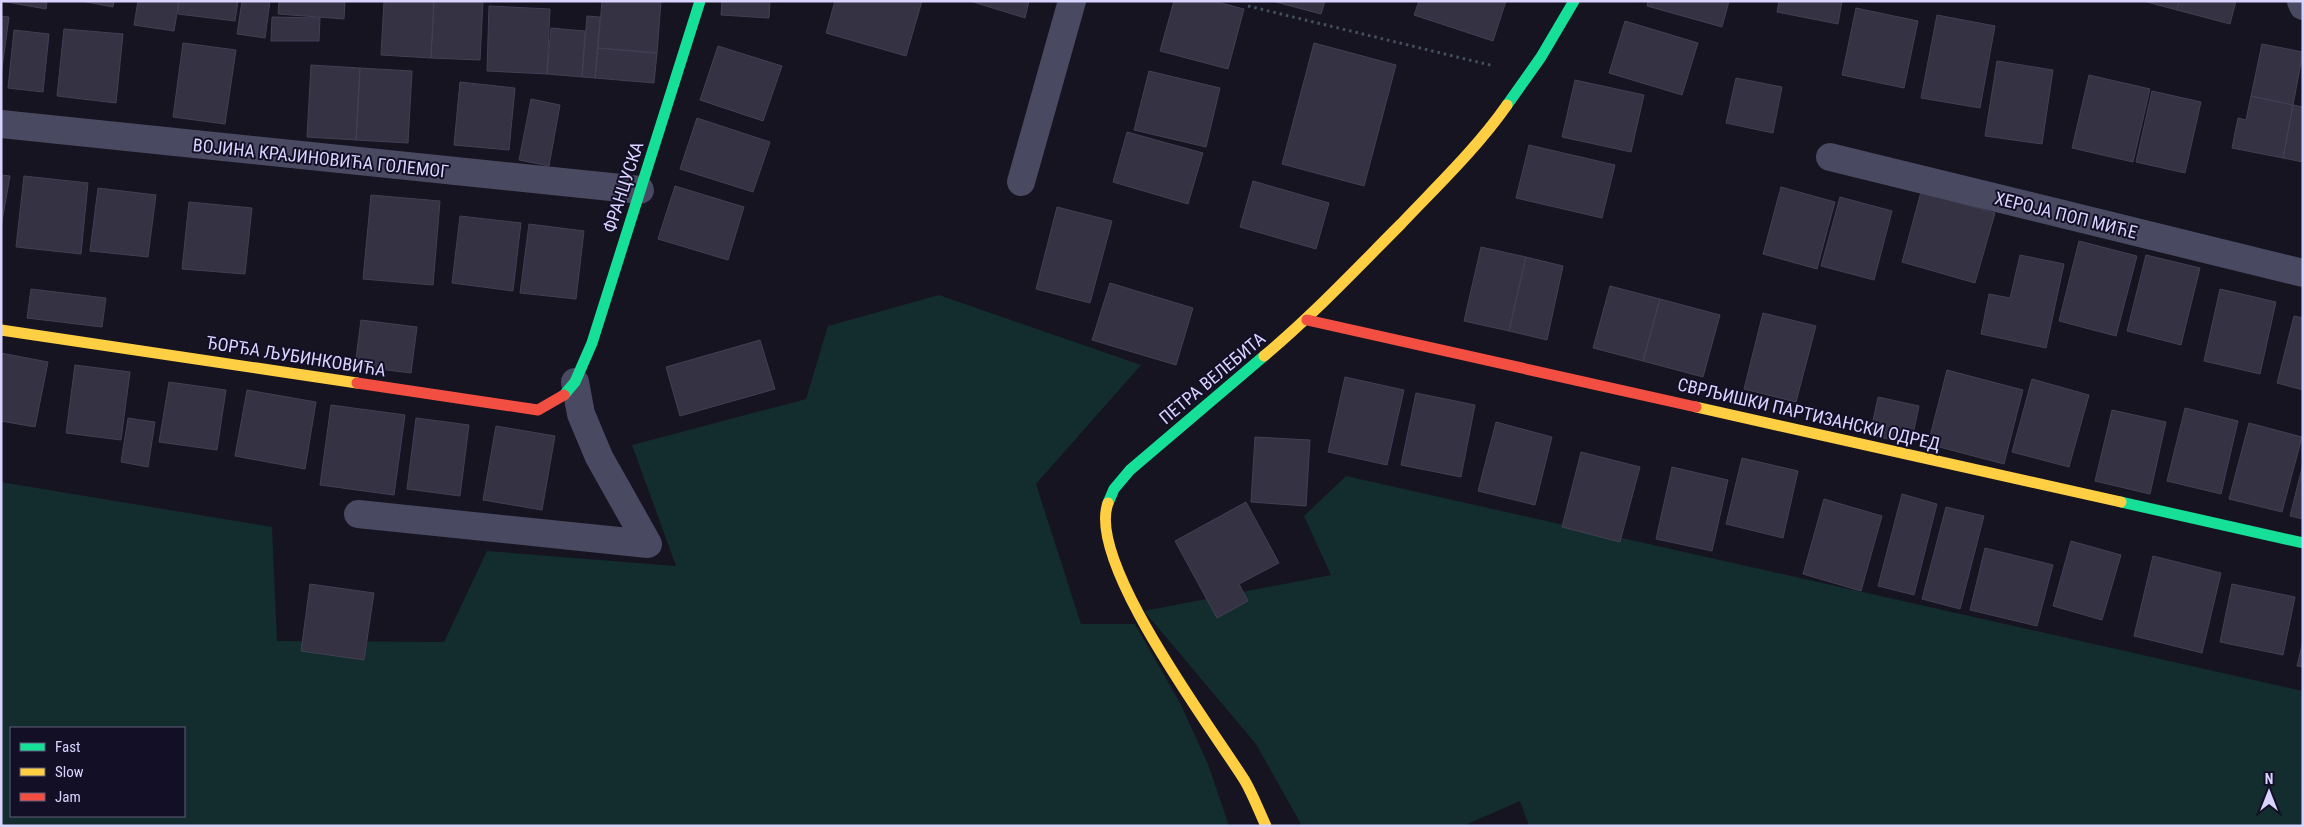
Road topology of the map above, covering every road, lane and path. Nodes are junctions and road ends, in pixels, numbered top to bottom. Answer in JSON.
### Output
{"nodes":[{"id":1,"x":700,"y":1,"type":"edge"},
{"id":2,"x":1072,"y":1,"type":"edge"},
{"id":3,"x":1574,"y":1,"type":"edge"},
{"id":4,"x":2301,"y":1,"type":"edge"},
{"id":5,"x":1248,"y":6,"type":"dead end"},
{"id":6,"x":2303,"y":6,"type":"edge"},
{"id":7,"x":1529,"y":74,"type":"junction"},
{"id":8,"x":1,"y":124,"type":"edge"},
{"id":9,"x":1830,"y":157,"type":"dead end"},
{"id":10,"x":1021,"y":182,"type":"dead end"},
{"id":11,"x":640,"y":190,"type":"junction"},
{"id":12,"x":2303,"y":273,"type":"edge"},
{"id":13,"x":1307,"y":320,"type":"junction"},
{"id":14,"x":1,"y":330,"type":"edge"},
{"id":15,"x":575,"y":382,"type":"junction"},
{"id":16,"x":358,"y":514,"type":"dead end"},
{"id":17,"x":2303,"y":542,"type":"edge"},
{"id":18,"x":1266,"y":826,"type":"edge"}],
"edges":[{"from":1,"to":11,"type":"street","name":"ФРАНЦУСКА"},
{"from":2,"to":10,"type":"street"},
{"from":3,"to":7,"type":"street","name":"ПЕТРА ВЕЛЕБИТА"},
{"from":4,"to":6,"type":"street"},
{"from":5,"to":7,"type":"path"},
{"from":7,"to":13,"type":"street","name":"ПЕТРА ВЕЛЕБИТА"},
{"from":8,"to":11,"type":"street","name":"ВОЈИНА КРАЈИНОВИЋА ГОЛЕМОГ"},
{"from":9,"to":12,"type":"street","name":"ХЕРОЈА ПОП МИЋЕ"},
{"from":11,"to":15,"type":"street","name":"ФРАНЦУСКА"},
{"from":13,"to":17,"type":"street","name":"СВРЉИШКИ ПАРТИЗАНСКИ ОДРЕД"},
{"from":13,"to":18,"type":"street","name":"ПЕТРА ВЕЛЕБИТА"},
{"from":14,"to":15,"type":"street","name":"ЂОРЂА ЉУБИНКОВИЋА"},
{"from":15,"to":16,"type":"street"}]}
